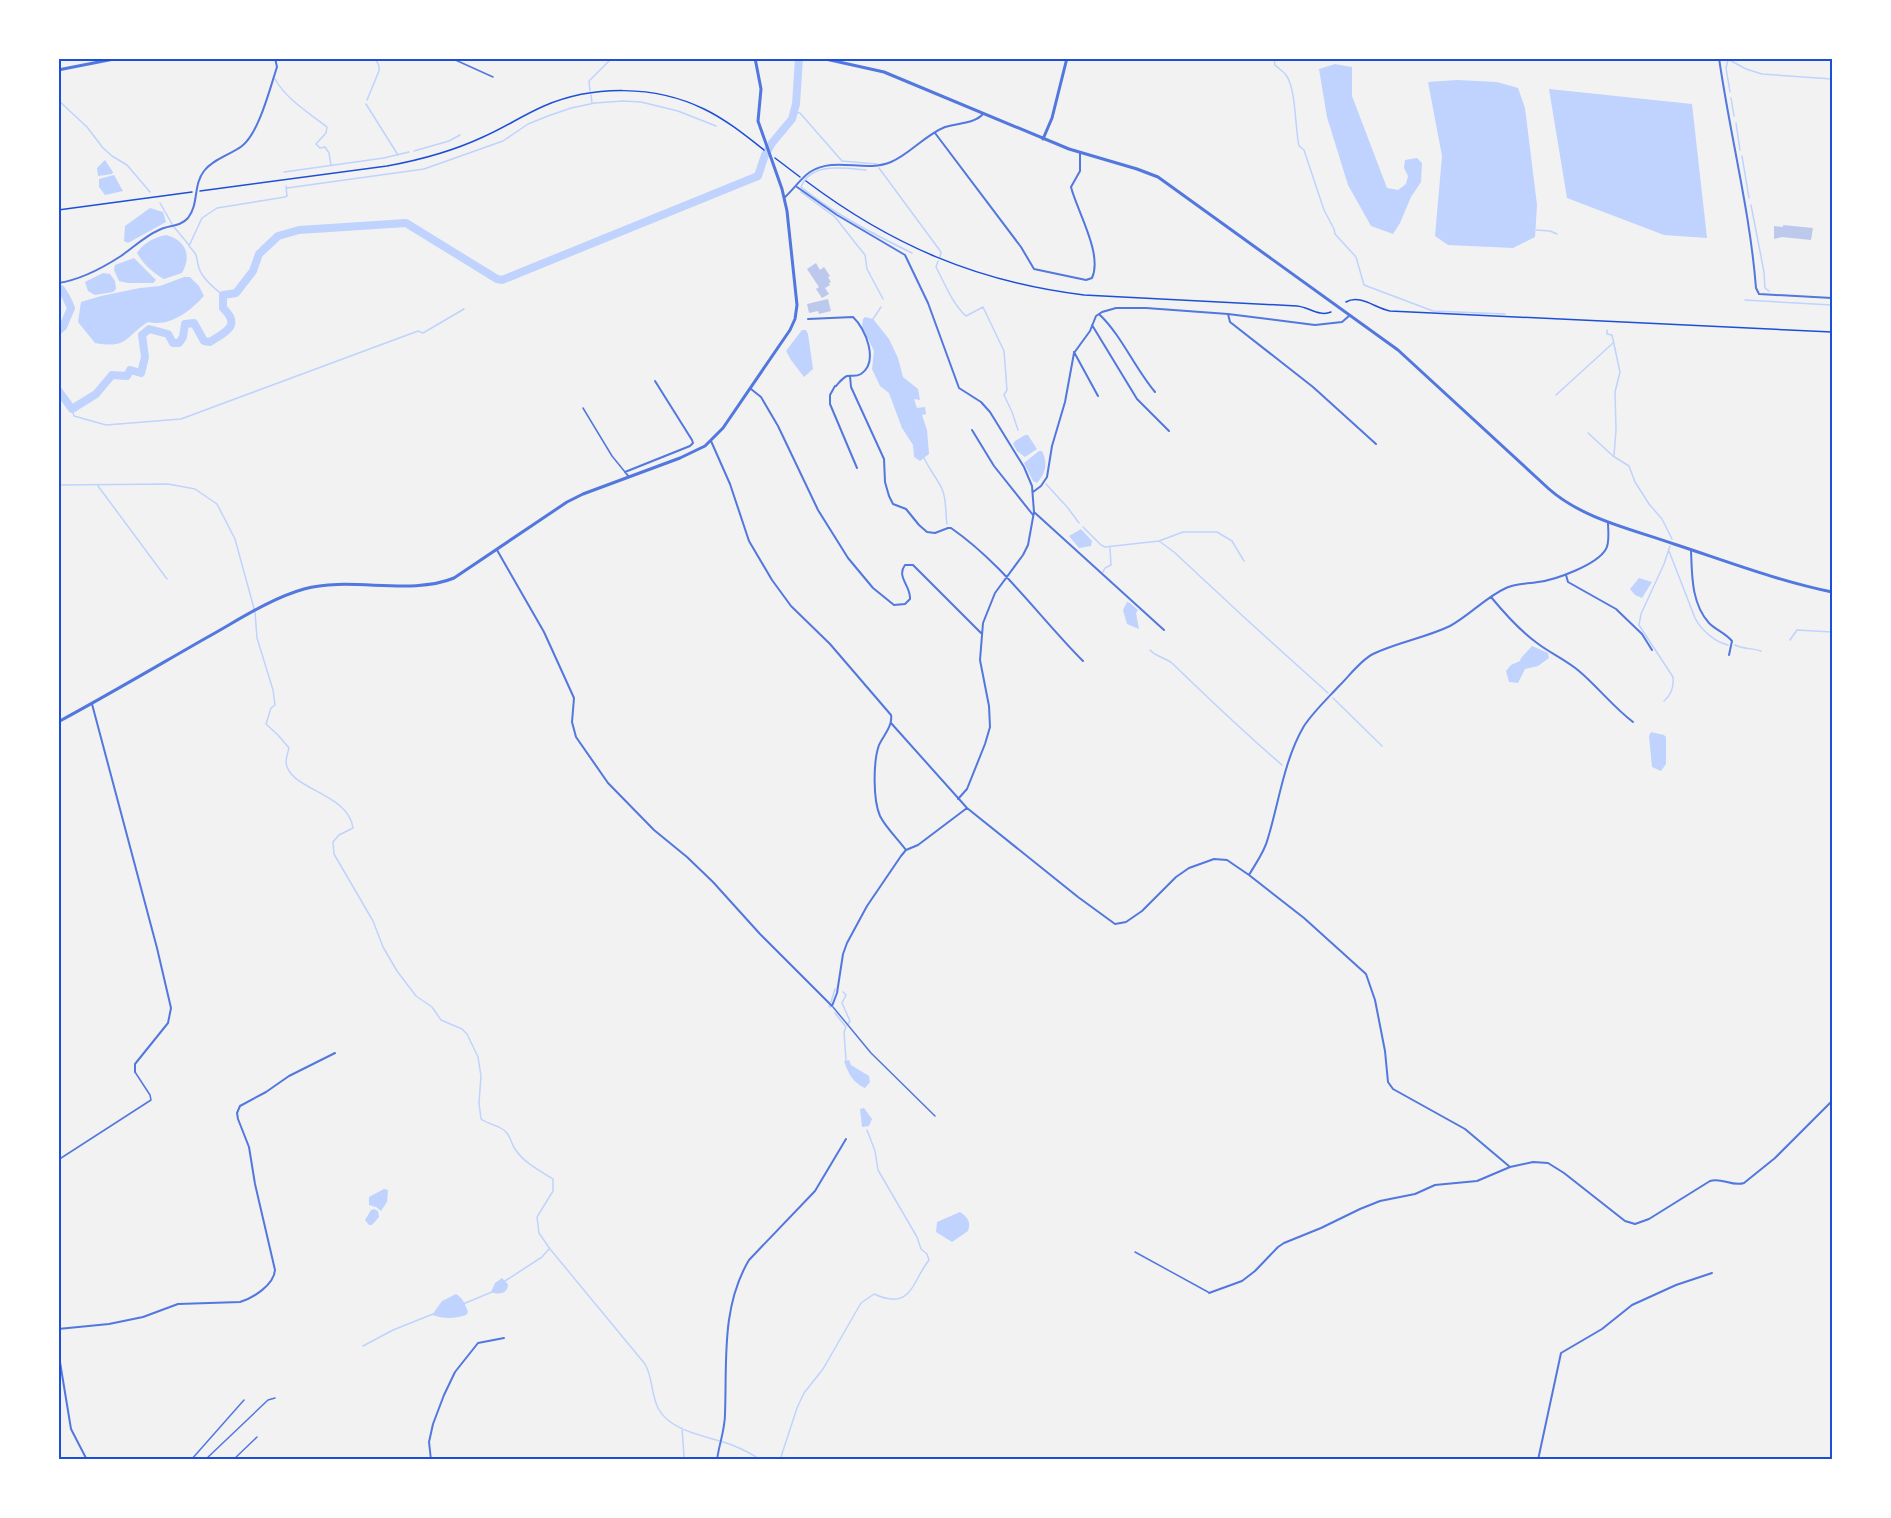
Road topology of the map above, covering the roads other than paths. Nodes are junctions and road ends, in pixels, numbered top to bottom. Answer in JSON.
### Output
{"nodes":[{"id":1,"x":119,"y":58,"type":"edge"},
{"id":2,"x":275,"y":58,"type":"edge"},
{"id":3,"x":451,"y":58,"type":"edge"},
{"id":4,"x":821,"y":58,"type":"edge"},
{"id":5,"x":1067,"y":58,"type":"edge"},
{"id":6,"x":1719,"y":58,"type":"edge"},
{"id":7,"x":756,"y":60,"type":"edge"},
{"id":8,"x":58,"y":70,"type":"edge"},
{"id":9,"x":493,"y":77,"type":"dead end"},
{"id":10,"x":983,"y":114,"type":"junction"},
{"id":11,"x":935,"y":133,"type":"junction"},
{"id":12,"x":1043,"y":139,"type":"junction"},
{"id":13,"x":1080,"y":153,"type":"junction"},
{"id":14,"x":797,"y":187,"type":"junction"},
{"id":15,"x":784,"y":198,"type":"junction"},
{"id":16,"x":58,"y":283,"type":"edge"},
{"id":17,"x":1833,"y":298,"type":"edge"},
{"id":18,"x":1098,"y":314,"type":"junction"},
{"id":19,"x":1228,"y":314,"type":"junction"},
{"id":20,"x":1349,"y":315,"type":"junction"},
{"id":21,"x":808,"y":319,"type":"dead end"},
{"id":22,"x":1092,"y":325,"type":"junction"},
{"id":23,"x":1074,"y":352,"type":"junction"},
{"id":24,"x":850,"y":376,"type":"junction"},
{"id":25,"x":656,"y":381,"type":"dead end"},
{"id":26,"x":750,"y":389,"type":"junction"},
{"id":27,"x":1155,"y":392,"type":"dead end"},
{"id":28,"x":1098,"y":396,"type":"dead end"},
{"id":29,"x":583,"y":408,"type":"dead end"},
{"id":30,"x":972,"y":430,"type":"dead end"},
{"id":31,"x":1169,"y":431,"type":"dead end"},
{"id":32,"x":711,"y":441,"type":"junction"},
{"id":33,"x":1376,"y":444,"type":"dead end"},
{"id":34,"x":857,"y":468,"type":"dead end"},
{"id":35,"x":625,"y":472,"type":"junction"},
{"id":36,"x":629,"y":477,"type":"junction"},
{"id":37,"x":1033,"y":492,"type":"junction"},
{"id":38,"x":1033,"y":514,"type":"junction"},
{"id":39,"x":1607,"y":521,"type":"junction"},
{"id":40,"x":497,"y":550,"type":"junction"},
{"id":41,"x":1691,"y":550,"type":"junction"},
{"id":42,"x":1566,"y":575,"type":"junction"},
{"id":43,"x":1007,"y":576,"type":"junction"},
{"id":44,"x":1833,"y":592,"type":"edge"},
{"id":45,"x":1491,"y":597,"type":"junction"},
{"id":46,"x":1164,"y":630,"type":"dead end"},
{"id":47,"x":981,"y":633,"type":"junction"},
{"id":48,"x":1652,"y":650,"type":"dead end"},
{"id":49,"x":1729,"y":655,"type":"dead end"},
{"id":50,"x":1083,"y":661,"type":"dead end"},
{"id":51,"x":92,"y":704,"type":"junction"},
{"id":52,"x":58,"y":722,"type":"edge"},
{"id":53,"x":1633,"y":722,"type":"dead end"},
{"id":54,"x":891,"y":723,"type":"junction"},
{"id":55,"x":958,"y":800,"type":"junction"},
{"id":56,"x":967,"y":808,"type":"junction"},
{"id":57,"x":906,"y":850,"type":"junction"},
{"id":58,"x":1249,"y":875,"type":"junction"},
{"id":59,"x":832,"y":1006,"type":"junction"},
{"id":60,"x":335,"y":1053,"type":"dead end"},
{"id":61,"x":135,"y":1072,"type":"joint"},
{"id":62,"x":1833,"y":1101,"type":"edge"},
{"id":63,"x":934,"y":1116,"type":"dead end"},
{"id":64,"x":846,"y":1139,"type":"dead end"},
{"id":65,"x":58,"y":1160,"type":"edge"},
{"id":66,"x":1510,"y":1167,"type":"junction"},
{"id":67,"x":1135,"y":1252,"type":"dead end"},
{"id":68,"x":1712,"y":1273,"type":"dead end"},
{"id":69,"x":1209,"y":1293,"type":"joint"},
{"id":70,"x":58,"y":1329,"type":"edge"},
{"id":71,"x":504,"y":1338,"type":"dead end"},
{"id":72,"x":58,"y":1350,"type":"edge"},
{"id":73,"x":275,"y":1398,"type":"dead end"},
{"id":74,"x":244,"y":1400,"type":"dead end"},
{"id":75,"x":257,"y":1437,"type":"dead end"},
{"id":76,"x":87,"y":1460,"type":"edge"},
{"id":77,"x":190,"y":1460,"type":"edge"},
{"id":78,"x":205,"y":1460,"type":"edge"},
{"id":79,"x":234,"y":1460,"type":"edge"},
{"id":80,"x":431,"y":1460,"type":"edge"},
{"id":81,"x":717,"y":1460,"type":"edge"},
{"id":82,"x":1538,"y":1460,"type":"edge"}],
"edges":[{"from":1,"to":8,"type":"street"},
{"from":2,"to":16,"type":"street"},
{"from":3,"to":9,"type":"lane"},
{"from":4,"to":10,"type":"street"},
{"from":5,"to":12,"type":"street"},
{"from":6,"to":17,"type":"street"},
{"from":7,"to":15,"type":"street"},
{"from":10,"to":11,"type":"street"},
{"from":10,"to":12,"type":"street"},
{"from":11,"to":13,"type":"street"},
{"from":11,"to":14,"type":"street"},
{"from":12,"to":13,"type":"street"},
{"from":13,"to":20,"type":"street"},
{"from":14,"to":15,"type":"street"},
{"from":14,"to":37,"type":"street"},
{"from":15,"to":26,"type":"street"},
{"from":18,"to":19,"type":"street"},
{"from":18,"to":22,"type":"street"},
{"from":18,"to":27,"type":"street"},
{"from":19,"to":20,"type":"street"},
{"from":19,"to":33,"type":"street"},
{"from":20,"to":39,"type":"street"},
{"from":21,"to":24,"type":"street"},
{"from":22,"to":23,"type":"street"},
{"from":22,"to":31,"type":"street"},
{"from":23,"to":28,"type":"street"},
{"from":23,"to":37,"type":"street"},
{"from":24,"to":34,"type":"street"},
{"from":24,"to":43,"type":"street"},
{"from":25,"to":35,"type":"street"},
{"from":26,"to":32,"type":"street"},
{"from":26,"to":47,"type":"street"},
{"from":29,"to":35,"type":"lane"},
{"from":30,"to":38,"type":"street"},
{"from":32,"to":36,"type":"street"},
{"from":32,"to":54,"type":"street"},
{"from":35,"to":36,"type":"street"},
{"from":36,"to":40,"type":"street"},
{"from":37,"to":38,"type":"street"},
{"from":38,"to":43,"type":"street"},
{"from":38,"to":46,"type":"street"},
{"from":39,"to":41,"type":"street"},
{"from":39,"to":42,"type":"street"},
{"from":40,"to":51,"type":"street"},
{"from":40,"to":59,"type":"street"},
{"from":41,"to":44,"type":"street"},
{"from":41,"to":49,"type":"street"},
{"from":42,"to":45,"type":"street"},
{"from":42,"to":48,"type":"street"},
{"from":43,"to":47,"type":"street"},
{"from":43,"to":50,"type":"street"},
{"from":45,"to":53,"type":"street"},
{"from":45,"to":58,"type":"street"},
{"from":47,"to":55,"type":"street"},
{"from":51,"to":52,"type":"street"},
{"from":51,"to":61,"type":"street"},
{"from":54,"to":55,"type":"street"},
{"from":54,"to":57,"type":"street"},
{"from":55,"to":56,"type":"street"},
{"from":56,"to":57,"type":"street"},
{"from":56,"to":58,"type":"street"},
{"from":57,"to":59,"type":"street"},
{"from":58,"to":66,"type":"street"},
{"from":59,"to":63,"type":"lane"},
{"from":60,"to":70,"type":"street"},
{"from":61,"to":65,"type":"lane"},
{"from":62,"to":66,"type":"street"},
{"from":64,"to":81,"type":"street"},
{"from":66,"to":69,"type":"street"},
{"from":67,"to":69,"type":"lane"},
{"from":68,"to":82,"type":"street"},
{"from":71,"to":80,"type":"street"},
{"from":72,"to":76,"type":"street"},
{"from":73,"to":78,"type":"lane"},
{"from":74,"to":77,"type":"lane"},
{"from":75,"to":79,"type":"lane"}]}
